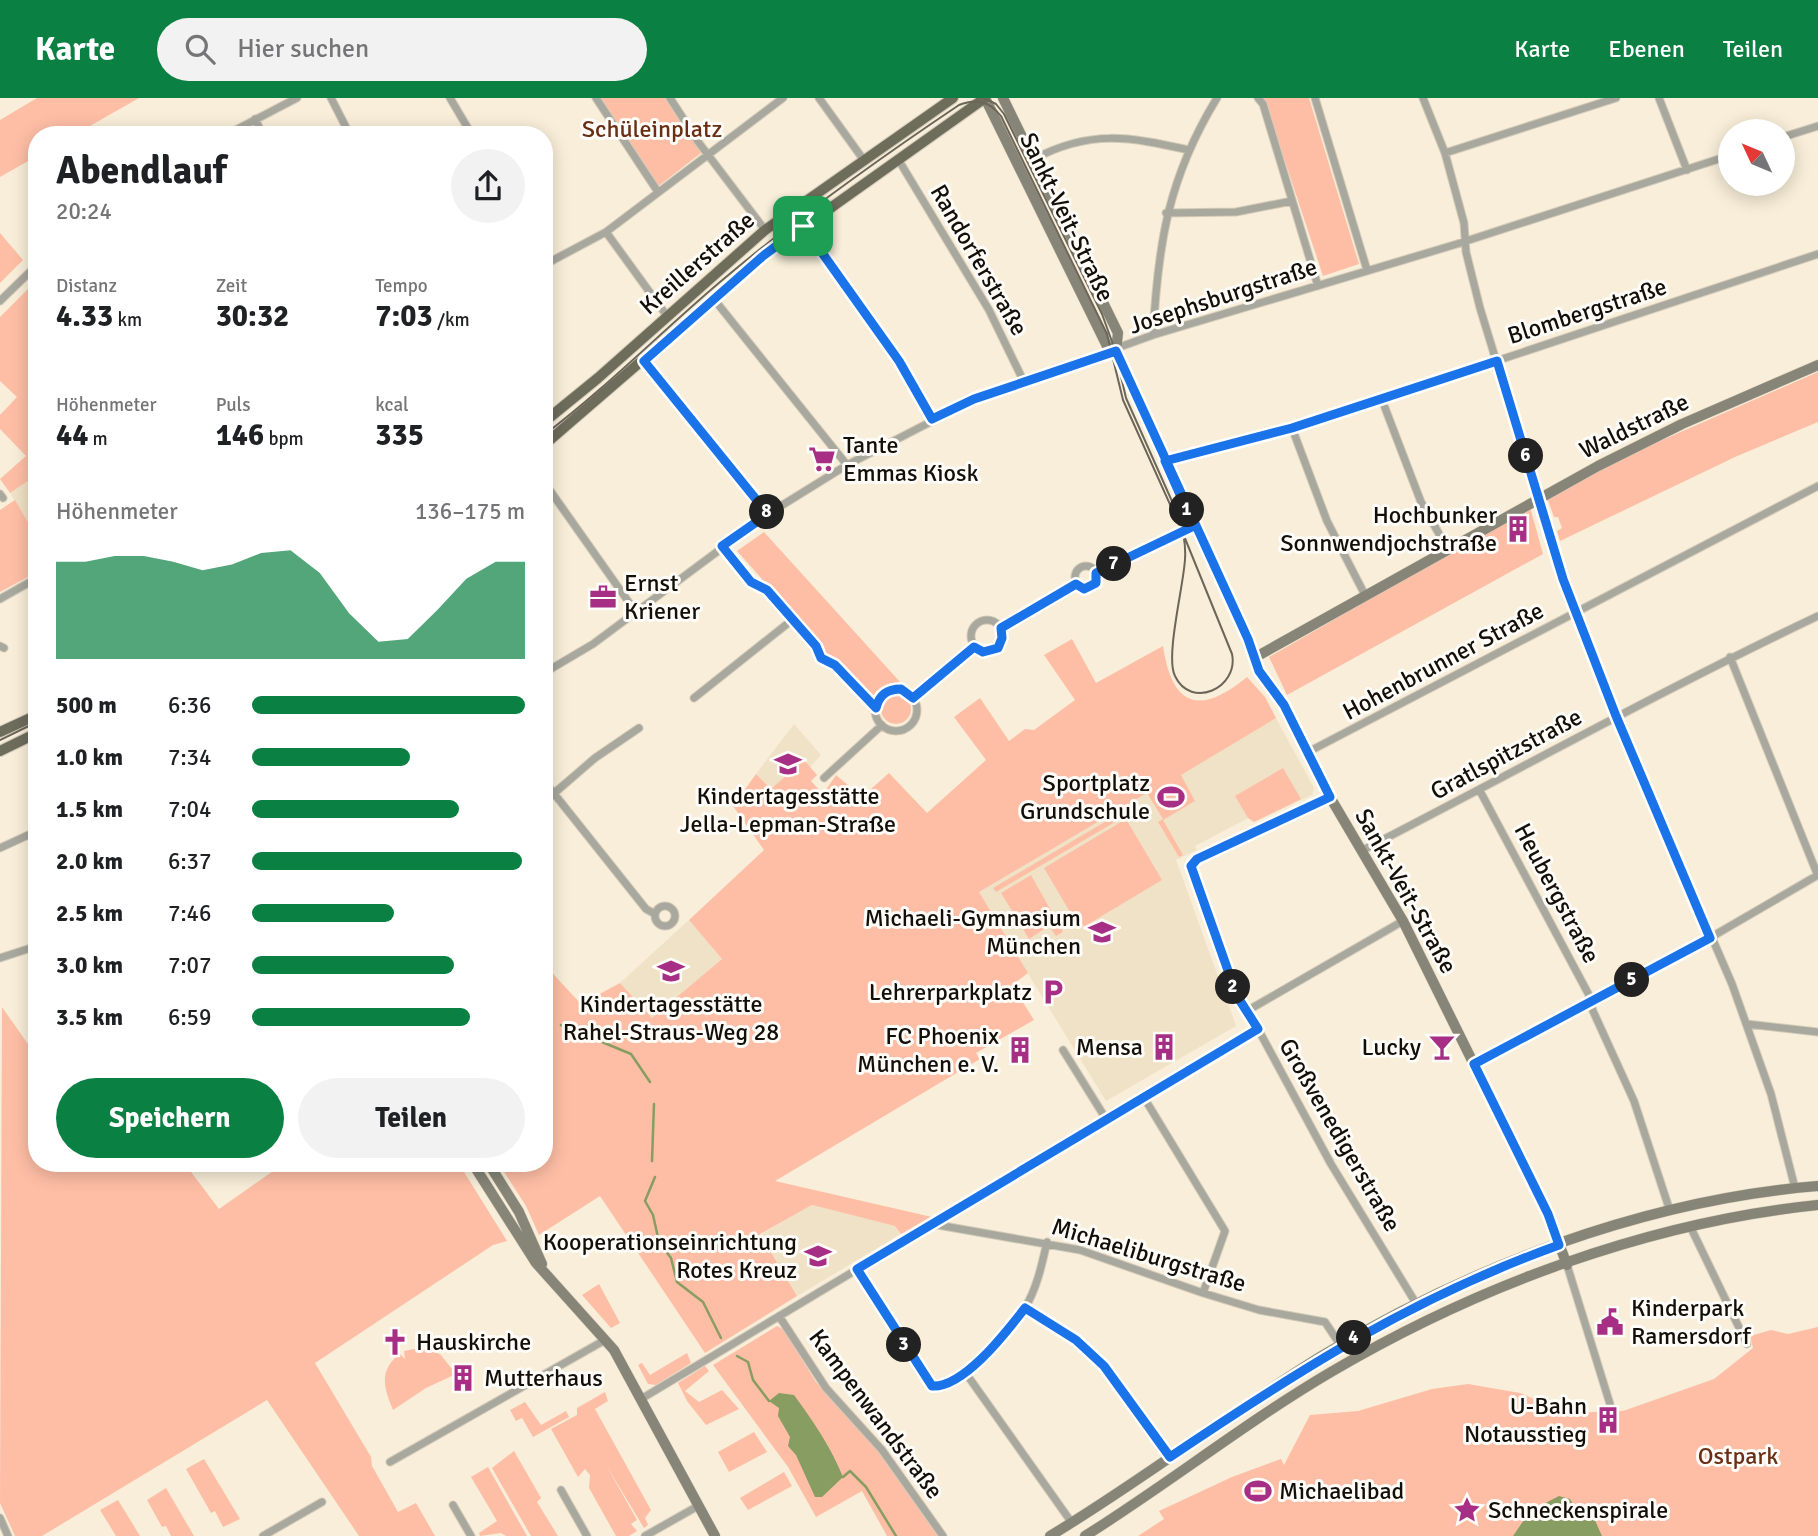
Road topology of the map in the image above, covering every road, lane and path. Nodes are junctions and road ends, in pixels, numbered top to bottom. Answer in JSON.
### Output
{"nodes":[{"id":1,"x":297,"y":98,"type":"edge"},
{"id":2,"x":331,"y":98,"type":"edge"},
{"id":3,"x":450,"y":98,"type":"edge"},
{"id":4,"x":596,"y":98,"type":"edge"},
{"id":5,"x":670,"y":98,"type":"edge"},
{"id":6,"x":783,"y":98,"type":"edge"},
{"id":7,"x":819,"y":98,"type":"edge"},
{"id":8,"x":953,"y":98,"type":"edge"},
{"id":9,"x":985,"y":98,"type":"edge"},
{"id":10,"x":1003,"y":98,"type":"edge"},
{"id":11,"x":1217,"y":98,"type":"edge"},
{"id":12,"x":1258,"y":98,"type":"edge"},
{"id":13,"x":1315,"y":98,"type":"edge"},
{"id":14,"x":1423,"y":98,"type":"edge"},
{"id":15,"x":1616,"y":98,"type":"edge"},
{"id":16,"x":1659,"y":98,"type":"edge"},
{"id":17,"x":255,"y":119,"type":"junction"},
{"id":18,"x":242,"y":126,"type":"edge"},
{"id":19,"x":258,"y":126,"type":"edge"},
{"id":20,"x":346,"y":126,"type":"edge"},
{"id":21,"x":467,"y":126,"type":"edge"},
{"id":22,"x":1818,"y":126,"type":"edge"},
{"id":23,"x":1796,"y":133,"type":"edge"},
{"id":24,"x":1189,"y":150,"type":"junction"},
{"id":25,"x":1446,"y":153,"type":"junction"},
{"id":26,"x":708,"y":154,"type":"junction"},
{"id":27,"x":863,"y":159,"type":"junction"},
{"id":28,"x":898,"y":159,"type":"junction"},
{"id":29,"x":1034,"y":159,"type":"junction"},
{"id":30,"x":1718,"y":159,"type":"edge"},
{"id":31,"x":1687,"y":170,"type":"junction"},
{"id":32,"x":659,"y":191,"type":"junction"},
{"id":33,"x":1292,"y":201,"type":"junction"},
{"id":34,"x":1166,"y":213,"type":"junction"},
{"id":35,"x":803,"y":226,"type":"junction"},
{"id":36,"x":765,"y":230,"type":"junction"},
{"id":37,"x":606,"y":232,"type":"junction"},
{"id":38,"x":1465,"y":242,"type":"junction"},
{"id":39,"x":1818,"y":254,"type":"edge"},
{"id":40,"x":553,"y":258,"type":"edge"},
{"id":41,"x":1367,"y":270,"type":"junction"},
{"id":42,"x":28,"y":273,"type":"edge"},
{"id":43,"x":1318,"y":286,"type":"junction"},
{"id":44,"x":713,"y":298,"type":"junction"},
{"id":45,"x":0,"y":301,"type":"edge"},
{"id":46,"x":667,"y":316,"type":"junction"},
{"id":47,"x":1153,"y":335,"type":"junction"},
{"id":48,"x":1116,"y":351,"type":"junction"},
{"id":49,"x":644,"y":361,"type":"junction"},
{"id":50,"x":1497,"y":361,"type":"junction"},
{"id":51,"x":1818,"y":365,"type":"edge"},
{"id":52,"x":1024,"y":382,"type":"junction"},
{"id":53,"x":1382,"y":400,"type":"junction"},
{"id":54,"x":553,"y":414,"type":"edge"},
{"id":55,"x":932,"y":419,"type":"junction"},
{"id":56,"x":1292,"y":428,"type":"junction"},
{"id":57,"x":553,"y":437,"type":"edge"},
{"id":58,"x":1165,"y":461,"type":"junction"},
{"id":59,"x":847,"y":465,"type":"junction"},
{"id":60,"x":1818,"y":485,"type":"edge"},
{"id":61,"x":553,"y":495,"type":"edge"},
{"id":62,"x":1539,"y":499,"type":"junction"},
{"id":63,"x":768,"y":514,"type":"junction"},
{"id":64,"x":1194,"y":526,"type":"junction"},
{"id":65,"x":722,"y":546,"type":"junction"},
{"id":66,"x":1447,"y":548,"type":"junction"},
{"id":67,"x":1096,"y":573,"type":"junction"},
{"id":68,"x":28,"y":583,"type":"edge"},
{"id":69,"x":1076,"y":584,"type":"junction"},
{"id":70,"x":1365,"y":595,"type":"junction"},
{"id":71,"x":0,"y":599,"type":"edge"},
{"id":72,"x":635,"y":611,"type":"junction"},
{"id":73,"x":1576,"y":612,"type":"junction"},
{"id":74,"x":1818,"y":616,"type":"edge"},
{"id":75,"x":792,"y":620,"type":"junction"},
{"id":76,"x":1001,"y":628,"type":"junction"},
{"id":77,"x":974,"y":647,"type":"junction"},
{"id":78,"x":1254,"y":657,"type":"junction"},
{"id":79,"x":1730,"y":657,"type":"junction"},
{"id":80,"x":553,"y":668,"type":"edge"},
{"id":81,"x":694,"y":698,"type":"dead end"},
{"id":82,"x":913,"y":698,"type":"junction"},
{"id":83,"x":876,"y":708,"type":"junction"},
{"id":84,"x":1616,"y":716,"type":"junction"},
{"id":85,"x":28,"y":719,"type":"edge"},
{"id":86,"x":882,"y":725,"type":"junction"},
{"id":87,"x":639,"y":728,"type":"dead end"},
{"id":88,"x":0,"y":732,"type":"edge"},
{"id":89,"x":28,"y":737,"type":"edge"},
{"id":90,"x":0,"y":751,"type":"edge"},
{"id":91,"x":1308,"y":752,"type":"junction"},
{"id":92,"x":824,"y":778,"type":"dead end"},
{"id":93,"x":1480,"y":791,"type":"junction"},
{"id":94,"x":555,"y":793,"type":"joint"},
{"id":95,"x":1330,"y":797,"type":"junction"},
{"id":96,"x":28,"y":835,"type":"edge"},
{"id":97,"x":0,"y":848,"type":"edge"},
{"id":98,"x":1363,"y":850,"type":"junction"},
{"id":99,"x":1818,"y":875,"type":"edge"},
{"id":100,"x":655,"y":914,"type":"dead end"},
{"id":101,"x":1403,"y":921,"type":"junction"},
{"id":102,"x":1710,"y":938,"type":"junction"},
{"id":103,"x":28,"y":949,"type":"edge"},
{"id":104,"x":0,"y":958,"type":"edge"},
{"id":105,"x":1591,"y":1003,"type":"junction"},
{"id":106,"x":1245,"y":1012,"type":"junction"},
{"id":107,"x":1747,"y":1024,"type":"junction"},
{"id":108,"x":1258,"y":1029,"type":"junction"},
{"id":109,"x":1818,"y":1032,"type":"edge"},
{"id":110,"x":1063,"y":1050,"type":"dead end"},
{"id":111,"x":1474,"y":1064,"type":"junction"},
{"id":112,"x":1143,"y":1096,"type":"junction"},
{"id":113,"x":1106,"y":1119,"type":"junction"},
{"id":114,"x":478,"y":1172,"type":"edge"},
{"id":115,"x":494,"y":1172,"type":"edge"},
{"id":116,"x":1818,"y":1186,"type":"edge"},
{"id":117,"x":1795,"y":1188,"type":"junction"},
{"id":118,"x":1818,"y":1205,"type":"edge"},
{"id":119,"x":1670,"y":1211,"type":"junction"},
{"id":120,"x":932,"y":1224,"type":"junction"},
{"id":121,"x":1690,"y":1226,"type":"junction"},
{"id":122,"x":1047,"y":1242,"type":"junction"},
{"id":123,"x":1559,"y":1245,"type":"junction"},
{"id":124,"x":1566,"y":1265,"type":"junction"},
{"id":125,"x":857,"y":1269,"type":"junction"},
{"id":126,"x":545,"y":1271,"type":"junction"},
{"id":127,"x":1203,"y":1293,"type":"junction"},
{"id":128,"x":1418,"y":1305,"type":"junction"},
{"id":129,"x":1025,"y":1308,"type":"junction"},
{"id":130,"x":779,"y":1316,"type":"junction"},
{"id":131,"x":605,"y":1340,"type":"junction"},
{"id":132,"x":1747,"y":1344,"type":"dead end"},
{"id":133,"x":1341,"y":1346,"type":"junction"},
{"id":134,"x":965,"y":1372,"type":"junction"},
{"id":135,"x":641,"y":1399,"type":"junction"},
{"id":136,"x":1610,"y":1404,"type":"dead end"},
{"id":137,"x":1170,"y":1457,"type":"junction"},
{"id":138,"x":390,"y":1462,"type":"dead end"},
{"id":139,"x":561,"y":1490,"type":"dead end"},
{"id":140,"x":322,"y":1502,"type":"dead end"},
{"id":141,"x":453,"y":1505,"type":"dead end"},
{"id":142,"x":698,"y":1506,"type":"junction"},
{"id":143,"x":0,"y":1518,"type":"edge"},
{"id":144,"x":1072,"y":1523,"type":"junction"},
{"id":145,"x":8,"y":1536,"type":"edge"},
{"id":146,"x":263,"y":1536,"type":"edge"},
{"id":147,"x":471,"y":1536,"type":"edge"},
{"id":148,"x":587,"y":1536,"type":"edge"},
{"id":149,"x":645,"y":1536,"type":"edge"},
{"id":150,"x":715,"y":1536,"type":"edge"},
{"id":151,"x":943,"y":1536,"type":"edge"},
{"id":152,"x":1050,"y":1536,"type":"edge"},
{"id":153,"x":1085,"y":1536,"type":"edge"}],
"edges":[{"from":1,"to":17,"type":"street"},
{"from":2,"to":20,"type":"street"},
{"from":3,"to":21,"type":"street"},
{"from":4,"to":32,"type":"street"},
{"from":5,"to":26,"type":"street"},
{"from":6,"to":26,"type":"street"},
{"from":7,"to":27,"type":"street"},
{"from":8,"to":27,"type":"main road","name":"Kreillerstraße"},
{"from":9,"to":28,"type":"main road","name":"Kreillerstraße"},
{"from":9,"to":48,"type":"street","name":"Sankt-Veit-Straße"},
{"from":10,"to":29,"type":"street","name":"Sankt-Veit-Straße"},
{"from":11,"to":24,"type":"street"},
{"from":12,"to":33,"type":"street"},
{"from":13,"to":41,"type":"street"},
{"from":14,"to":25,"type":"street"},
{"from":15,"to":25,"type":"street"},
{"from":16,"to":31,"type":"street"},
{"from":17,"to":18,"type":"street"},
{"from":17,"to":19,"type":"street"},
{"from":22,"to":23,"type":"street"},
{"from":24,"to":29,"type":"street"},
{"from":24,"to":34,"type":"street"},
{"from":25,"to":38,"type":"street"},
{"from":26,"to":32,"type":"street"},
{"from":26,"to":36,"type":"street"},
{"from":27,"to":36,"type":"main road","name":"Kreillerstraße"},
{"from":28,"to":35,"type":"main road","name":"Kreillerstraße"},
{"from":28,"to":52,"type":"street","name":"Randorferstraße"},
{"from":29,"to":48,"type":"street","name":"Sankt-Veit-Straße"},
{"from":30,"to":31,"type":"street","name":"Josephsburgstraße"},
{"from":31,"to":38,"type":"street","name":"Josephsburgstraße"},
{"from":32,"to":37,"type":"street"},
{"from":33,"to":34,"type":"street"},
{"from":33,"to":43,"type":"street"},
{"from":34,"to":47,"type":"street"},
{"from":35,"to":44,"type":"main road","name":"Kreillerstraße"},
{"from":35,"to":55,"type":"street"},
{"from":36,"to":46,"type":"main road","name":"Kreillerstraße"},
{"from":37,"to":40,"type":"street"},
{"from":37,"to":46,"type":"street"},
{"from":38,"to":41,"type":"street","name":"Josephsburgstraße"},
{"from":38,"to":50,"type":"street"},
{"from":39,"to":50,"type":"street","name":"Blombergstraße"},
{"from":41,"to":43,"type":"street","name":"Josephsburgstraße"},
{"from":42,"to":45,"type":"street"},
{"from":43,"to":47,"type":"street","name":"Josephsburgstraße"},
{"from":44,"to":49,"type":"main road","name":"Kreillerstraße"},
{"from":44,"to":59,"type":"street"},
{"from":46,"to":54,"type":"main road","name":"Kreillerstraße"},
{"from":47,"to":48,"type":"street","name":"Josephsburgstraße"},
{"from":48,"to":52,"type":"street","name":"Josephsburgstraße"},
{"from":48,"to":58,"type":"street","name":"Sankt-Veit-Straße"},
{"from":49,"to":57,"type":"main road","name":"Kreillerstraße"},
{"from":49,"to":63,"type":"street"},
{"from":50,"to":53,"type":"street","name":"Blombergstraße"},
{"from":50,"to":62,"type":"street"},
{"from":51,"to":62,"type":"street","name":"Waldstraße"},
{"from":52,"to":55,"type":"street","name":"Josephsburgstraße"},
{"from":53,"to":56,"type":"street","name":"Blombergstraße"},
{"from":53,"to":66,"type":"street"},
{"from":55,"to":59,"type":"street","name":"Josephsburgstraße"},
{"from":56,"to":58,"type":"street","name":"Blombergstraße"},
{"from":56,"to":70,"type":"street"},
{"from":58,"to":64,"type":"street","name":"Sankt-Veit-Straße"},
{"from":59,"to":63,"type":"street","name":"Josephsburgstraße"},
{"from":60,"to":73,"type":"street","name":"Hohenbrunner Straße"},
{"from":61,"to":72,"type":"street"},
{"from":62,"to":66,"type":"street","name":"Waldstraße"},
{"from":62,"to":73,"type":"street"},
{"from":63,"to":65,"type":"street","name":"Josephsburgstraße"},
{"from":64,"to":67,"type":"street"},
{"from":64,"to":78,"type":"street","name":"Sankt-Veit-Straße"},
{"from":65,"to":72,"type":"street","name":"Josephsburgstraße"},
{"from":65,"to":75,"type":"street"},
{"from":66,"to":70,"type":"street","name":"Waldstraße"},
{"from":67,"to":69,"type":"street"},
{"from":67,"to":69,"type":"street"},
{"from":68,"to":71,"type":"street"},
{"from":69,"to":76,"type":"street"},
{"from":70,"to":78,"type":"street","name":"Waldstraße"},
{"from":72,"to":80,"type":"street","name":"Josephsburgstraße"},
{"from":73,"to":84,"type":"street"},
{"from":73,"to":91,"type":"street","name":"Hohenbrunner Straße"},
{"from":74,"to":79,"type":"street","name":"Gratlspitzstraße"},
{"from":75,"to":81,"type":"street"},
{"from":75,"to":83,"type":"street"},
{"from":76,"to":77,"type":"street"},
{"from":76,"to":77,"type":"street"},
{"from":77,"to":82,"type":"street"},
{"from":78,"to":91,"type":"street","name":"Sankt-Veit-Straße"},
{"from":79,"to":84,"type":"street","name":"Gratlspitzstraße"},
{"from":79,"to":99,"type":"street"},
{"from":82,"to":83,"type":"street"},
{"from":82,"to":86,"type":"street"},
{"from":83,"to":86,"type":"street"},
{"from":84,"to":93,"type":"street","name":"Gratlspitzstraße"},
{"from":84,"to":102,"type":"street"},
{"from":85,"to":88,"type":"main road"},
{"from":86,"to":92,"type":"street"},
{"from":87,"to":94,"type":"street"},
{"from":89,"to":90,"type":"main road"},
{"from":91,"to":95,"type":"street","name":"Sankt-Veit-Straße"},
{"from":93,"to":98,"type":"street","name":"Gratlspitzstraße"},
{"from":93,"to":105,"type":"street","name":"Heubergstraße"},
{"from":94,"to":100,"type":"street"},
{"from":95,"to":98,"type":"street","name":"Sankt-Veit-Straße"},
{"from":95,"to":106,"type":"street","name":"Großvenedigerstraße"},
{"from":96,"to":97,"type":"street"},
{"from":98,"to":101,"type":"street","name":"Sankt-Veit-Straße"},
{"from":99,"to":102,"type":"street"},
{"from":101,"to":106,"type":"street"},
{"from":101,"to":111,"type":"street","name":"Sankt-Veit-Straße"},
{"from":102,"to":105,"type":"street"},
{"from":102,"to":107,"type":"street"},
{"from":103,"to":104,"type":"street"},
{"from":105,"to":111,"type":"street"},
{"from":105,"to":119,"type":"street","name":"Heubergstraße"},
{"from":106,"to":108,"type":"street","name":"Großvenedigerstraße"},
{"from":107,"to":109,"type":"street"},
{"from":107,"to":117,"type":"street"},
{"from":108,"to":112,"type":"street"},
{"from":108,"to":128,"type":"street","name":"Großvenedigerstraße"},
{"from":110,"to":113,"type":"street"},
{"from":111,"to":123,"type":"street","name":"Sankt-Veit-Straße"},
{"from":112,"to":113,"type":"street"},
{"from":112,"to":127,"type":"street"},
{"from":113,"to":120,"type":"street"},
{"from":114,"to":126,"type":"street"},
{"from":115,"to":126,"type":"street"},
{"from":116,"to":117,"type":"street"},
{"from":117,"to":119,"type":"street"},
{"from":118,"to":121,"type":"street"},
{"from":119,"to":123,"type":"street"},
{"from":120,"to":122,"type":"street","name":"Michaeliburgstraße"},
{"from":120,"to":125,"type":"street"},
{"from":121,"to":124,"type":"street"},
{"from":121,"to":132,"type":"street"},
{"from":122,"to":127,"type":"street","name":"Michaeliburgstraße"},
{"from":122,"to":129,"type":"street"},
{"from":123,"to":124,"type":"street","name":"Sankt-Veit-Straße"},
{"from":123,"to":128,"type":"street"},
{"from":124,"to":136,"type":"street"},
{"from":124,"to":153,"type":"street"},
{"from":125,"to":130,"type":"street"},
{"from":125,"to":134,"type":"street"},
{"from":126,"to":131,"type":"street"},
{"from":127,"to":133,"type":"street","name":"Michaeliburgstraße"},
{"from":128,"to":133,"type":"street"},
{"from":129,"to":134,"type":"street"},
{"from":129,"to":137,"type":"street"},
{"from":130,"to":135,"type":"street"},
{"from":130,"to":151,"type":"street","name":"Kampenwandstraße"},
{"from":131,"to":135,"type":"street"},
{"from":131,"to":138,"type":"street"},
{"from":133,"to":137,"type":"street"},
{"from":134,"to":144,"type":"street"},
{"from":135,"to":142,"type":"street"},
{"from":137,"to":144,"type":"street"},
{"from":139,"to":148,"type":"street"},
{"from":140,"to":146,"type":"street"},
{"from":141,"to":147,"type":"street"},
{"from":142,"to":149,"type":"street"},
{"from":142,"to":150,"type":"street"},
{"from":143,"to":145,"type":"street"},
{"from":144,"to":152,"type":"street"}]}
